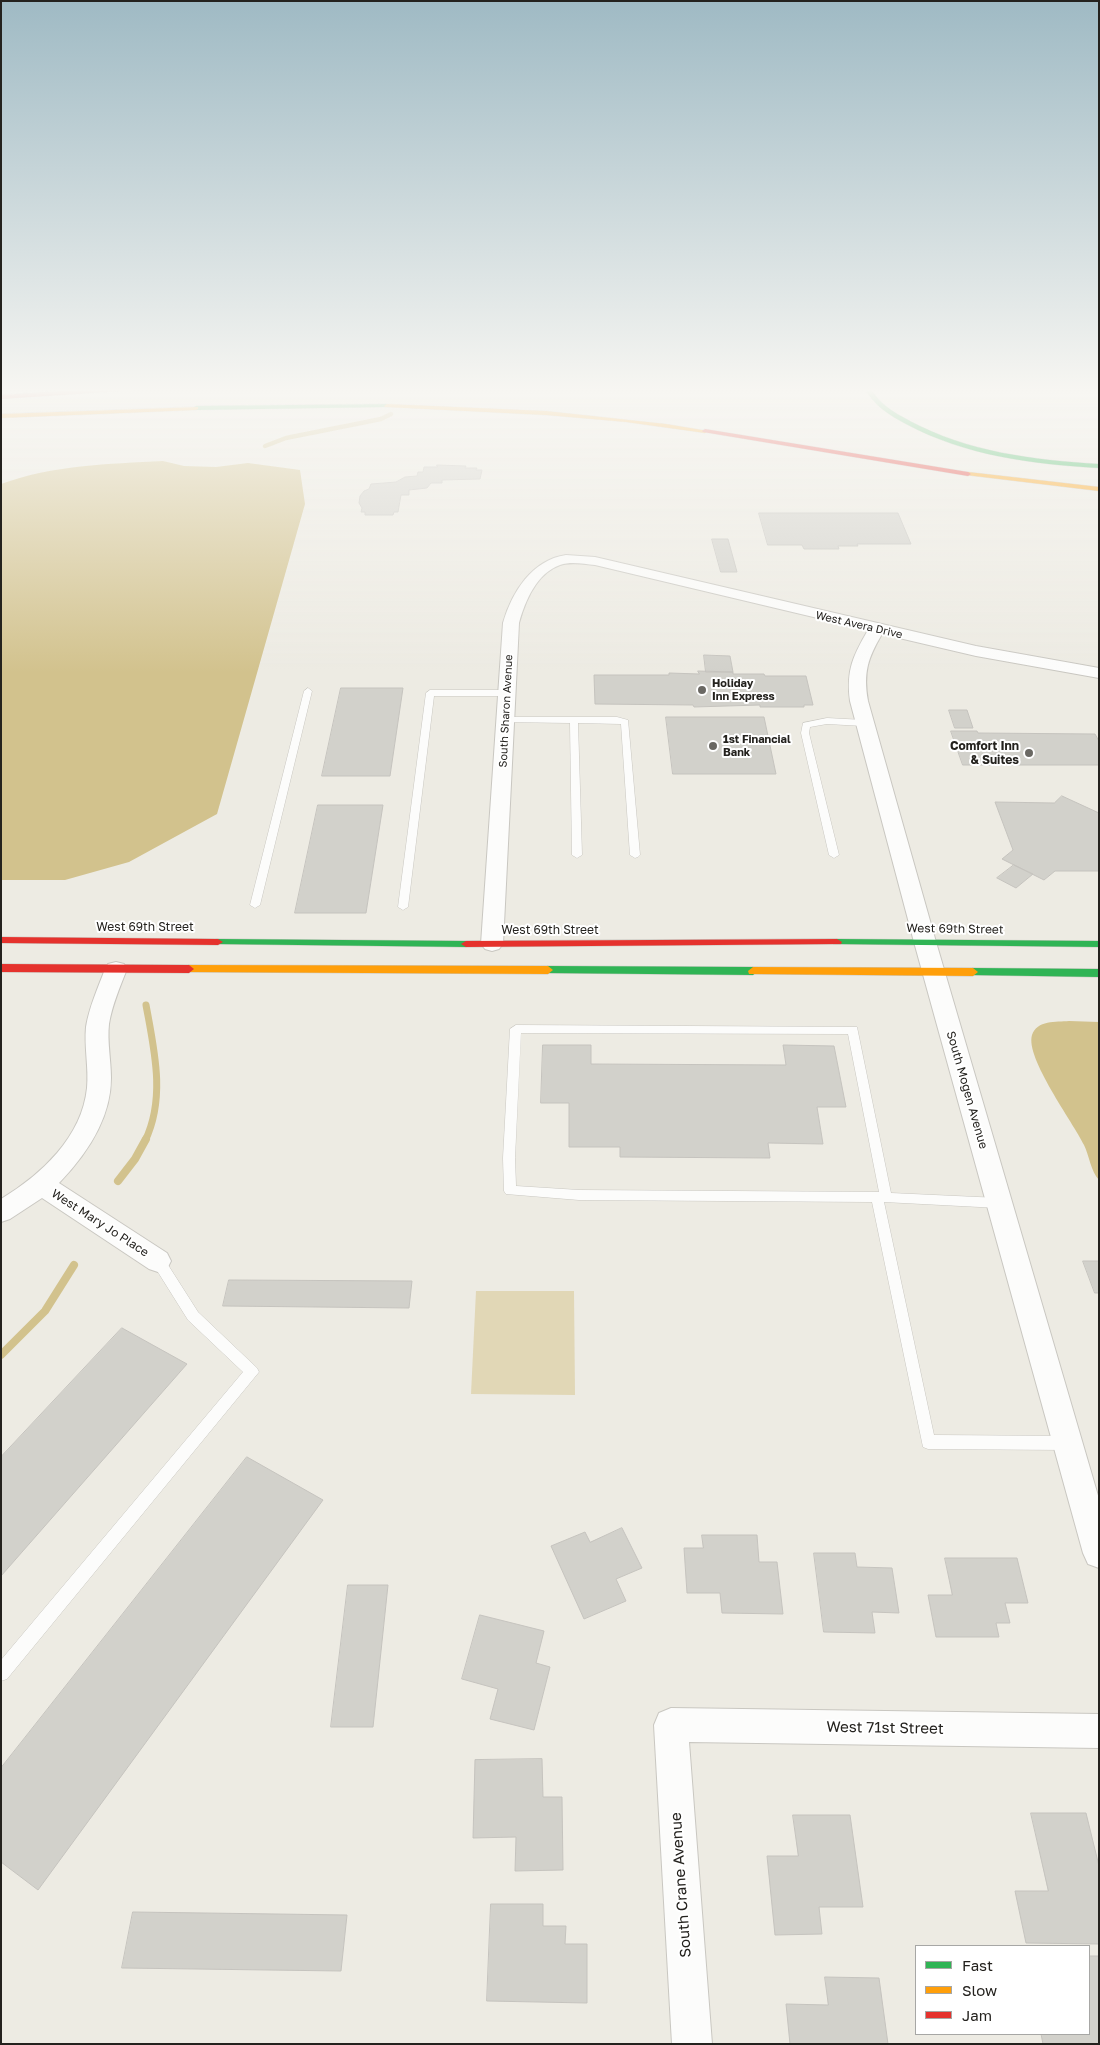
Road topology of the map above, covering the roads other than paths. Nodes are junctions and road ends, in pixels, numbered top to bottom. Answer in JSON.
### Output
{"nodes":[{"id":1,"x":1040,"y":482,"type":"edge"},
{"id":2,"x":1099,"y":489,"type":"edge"},
{"id":3,"x":621,"y":568,"type":"joint"},
{"id":4,"x":877,"y":630,"type":"junction"},
{"id":5,"x":1099,"y":673,"type":"edge"},
{"id":6,"x":308,"y":691,"type":"dead end"},
{"id":7,"x":508,"y":693,"type":"junction"},
{"id":8,"x":506,"y":720,"type":"junction"},
{"id":9,"x":574,"y":720,"type":"junction"},
{"id":10,"x":864,"y":723,"type":"junction"},
{"id":11,"x":577,"y":855,"type":"dead end"},
{"id":12,"x":635,"y":855,"type":"dead end"},
{"id":13,"x":834,"y":855,"type":"dead end"},
{"id":14,"x":255,"y":905,"type":"dead end"},
{"id":15,"x":403,"y":907,"type":"dead end"},
{"id":16,"x":1,"y":940,"type":"edge"},
{"id":17,"x":925,"y":942,"type":"junction"},
{"id":18,"x":492,"y":944,"type":"junction"},
{"id":19,"x":1099,"y":944,"type":"edge"},
{"id":20,"x":1,"y":968,"type":"edge"},
{"id":21,"x":116,"y":969,"type":"junction"},
{"id":22,"x":934,"y":972,"type":"junction"},
{"id":23,"x":1099,"y":973,"type":"edge"},
{"id":24,"x":42,"y":1185,"type":"junction"},
{"id":25,"x":882,"y":1197,"type":"junction"},
{"id":26,"x":999,"y":1202,"type":"junction"},
{"id":27,"x":1,"y":1212,"type":"edge"},
{"id":28,"x":158,"y":1261,"type":"joint"},
{"id":29,"x":1068,"y":1443,"type":"junction"},
{"id":30,"x":1099,"y":1553,"type":"edge"},
{"id":31,"x":1,"y":1673,"type":"edge"},
{"id":32,"x":671,"y":1725,"type":"joint"},
{"id":33,"x":1099,"y":1731,"type":"edge"},
{"id":34,"x":692,"y":2044,"type":"edge"}],
"edges":[{"from":1,"to":2,"type":"main road"},
{"from":3,"to":4,"type":"street","name":"West Avera Drive"},
{"from":3,"to":7,"type":"street","name":"South Sharon Avenue"},
{"from":4,"to":5,"type":"street","name":"West Avera Drive"},
{"from":4,"to":10,"type":"street","name":"South Mogen Avenue"},
{"from":6,"to":14,"type":"lane"},
{"from":7,"to":8,"type":"street","name":"South Sharon Avenue"},
{"from":7,"to":15,"type":"lane"},
{"from":8,"to":9,"type":"lane"},
{"from":8,"to":18,"type":"street","name":"South Sharon Avenue"},
{"from":9,"to":11,"type":"lane"},
{"from":9,"to":12,"type":"lane"},
{"from":10,"to":13,"type":"lane"},
{"from":10,"to":17,"type":"street","name":"South Mogen Avenue"},
{"from":16,"to":18,"type":"main road","name":"West 69th Street"},
{"from":17,"to":18,"type":"main road","name":"West 69th Street"},
{"from":17,"to":19,"type":"main road","name":"West 69th Street"},
{"from":17,"to":22,"type":"street","name":"South Mogen Avenue"},
{"from":20,"to":21,"type":"main road"},
{"from":21,"to":22,"type":"main road"},
{"from":21,"to":24,"type":"street"},
{"from":22,"to":23,"type":"main road"},
{"from":22,"to":26,"type":"street","name":"South Mogen Avenue"},
{"from":24,"to":27,"type":"street"},
{"from":24,"to":28,"type":"street","name":"West Mary Jo Place"},
{"from":25,"to":25,"type":"lane"},
{"from":25,"to":26,"type":"lane"},
{"from":25,"to":29,"type":"lane"},
{"from":26,"to":29,"type":"street","name":"South Mogen Avenue"},
{"from":28,"to":31,"type":"lane"},
{"from":29,"to":30,"type":"street","name":"South Mogen Avenue"},
{"from":32,"to":33,"type":"street","name":"West 71st Street"},
{"from":32,"to":34,"type":"street","name":"South Crane Avenue"}]}
